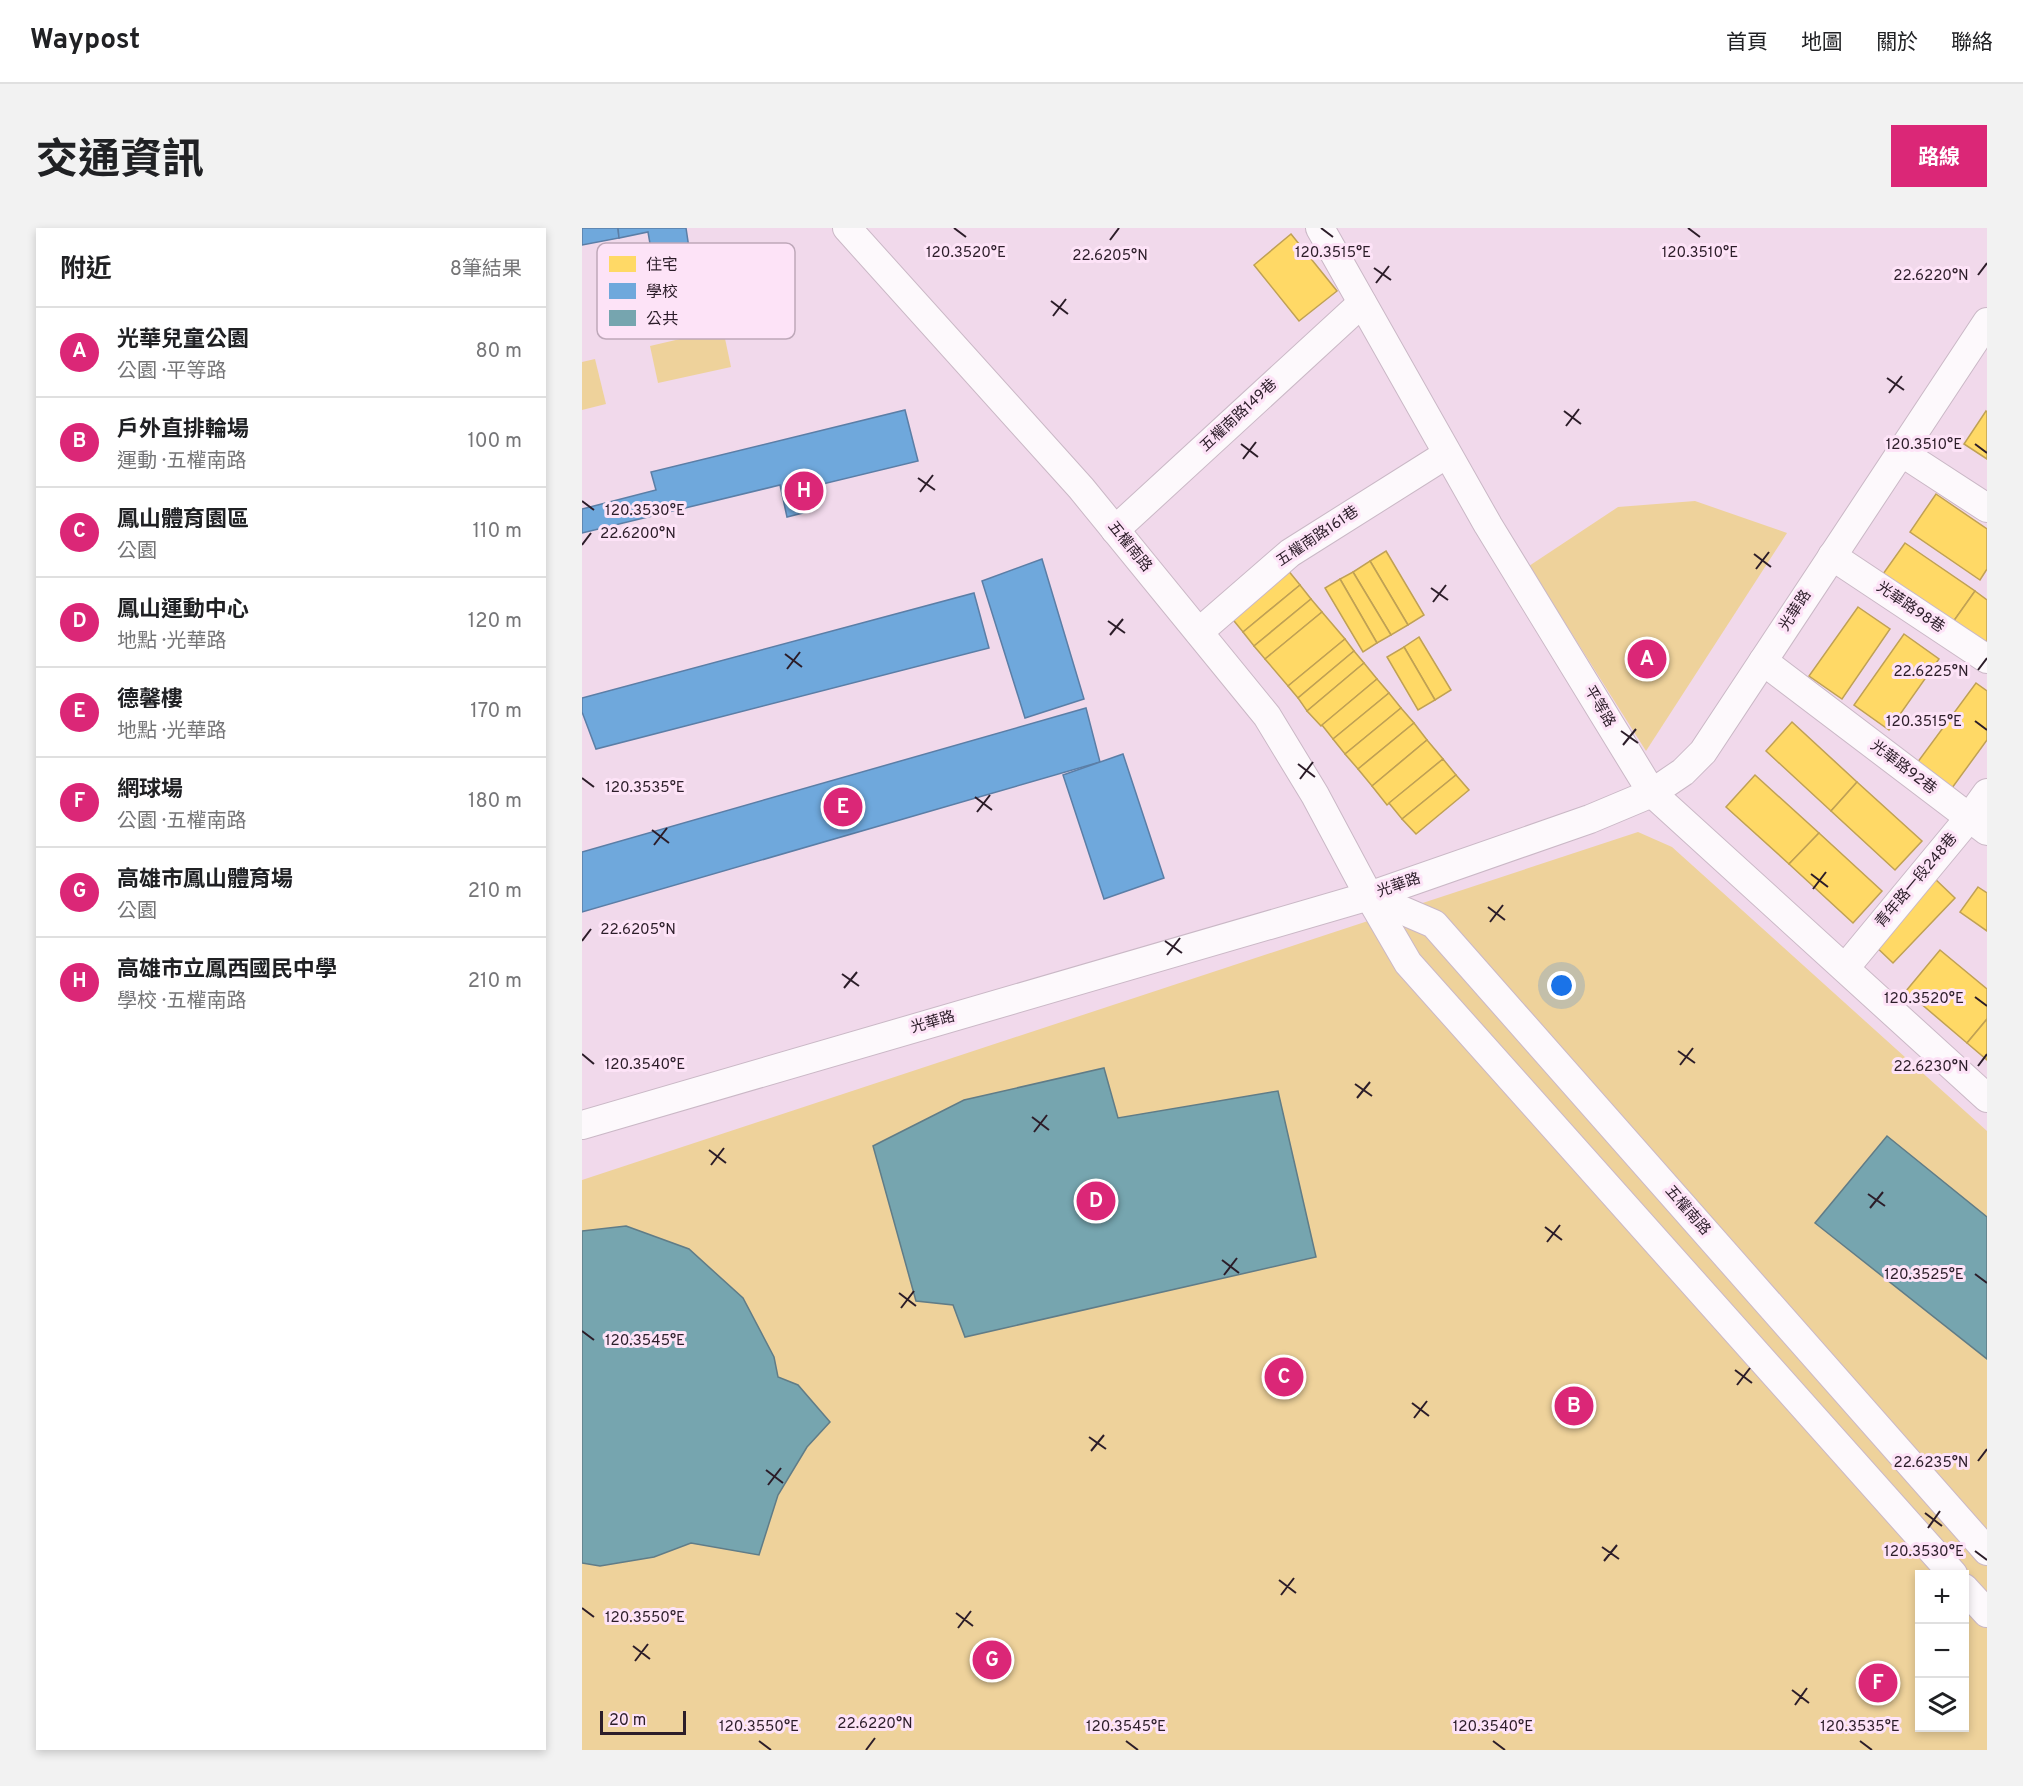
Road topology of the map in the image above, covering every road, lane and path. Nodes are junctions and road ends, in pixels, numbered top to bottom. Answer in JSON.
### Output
{"nodes":[{"id":1,"x":847,"y":228,"type":"edge"},
{"id":2,"x":1320,"y":228,"type":"edge"},
{"id":3,"x":1362,"y":303,"type":"junction"},
{"id":4,"x":1987,"y":322,"type":"edge"},
{"id":5,"x":1901,"y":452,"type":"junction"},
{"id":6,"x":1447,"y":454,"type":"junction"},
{"id":7,"x":1987,"y":508,"type":"edge"},
{"id":8,"x":1115,"y":530,"type":"junction"},
{"id":9,"x":1832,"y":556,"type":"junction"},
{"id":10,"x":1198,"y":632,"type":"junction"},
{"id":11,"x":1987,"y":659,"type":"edge"},
{"id":12,"x":1763,"y":661,"type":"junction"},
{"id":13,"x":1652,"y":793,"type":"junction"},
{"id":14,"x":1987,"y":793,"type":"edge"},
{"id":15,"x":1978,"y":825,"type":"edge"},
{"id":16,"x":1370,"y":896,"type":"junction"},
{"id":17,"x":1845,"y":968,"type":"junction"},
{"id":18,"x":1987,"y":1098,"type":"edge"},
{"id":19,"x":582,"y":1125,"type":"edge"},
{"id":20,"x":1987,"y":1551,"type":"edge"},
{"id":21,"x":1949,"y":1570,"type":"edge"},
{"id":22,"x":1969,"y":1593,"type":"edge"},
{"id":23,"x":1987,"y":1613,"type":"edge"}],
"edges":[{"from":1,"to":8,"type":"street","name":"五權南路"},
{"from":2,"to":3,"type":"street","name":"平等路"},
{"from":3,"to":6,"type":"street","name":"平等路"},
{"from":3,"to":8,"type":"street","name":"五權南路149巷"},
{"from":4,"to":5,"type":"street","name":"光華路"},
{"from":5,"to":7,"type":"street"},
{"from":5,"to":9,"type":"street","name":"光華路"},
{"from":6,"to":10,"type":"street","name":"五權南路161巷"},
{"from":6,"to":13,"type":"street","name":"平等路"},
{"from":8,"to":10,"type":"street","name":"五權南路"},
{"from":9,"to":11,"type":"street","name":"光華路98巷"},
{"from":9,"to":12,"type":"street","name":"光華路"},
{"from":10,"to":16,"type":"street","name":"五權南路"},
{"from":12,"to":13,"type":"street","name":"光華路"},
{"from":12,"to":15,"type":"street","name":"光華路92巷"},
{"from":13,"to":16,"type":"street","name":"光華路"},
{"from":13,"to":17,"type":"street","name":"平等路"},
{"from":14,"to":15,"type":"street","name":"青年路一段248巷"},
{"from":15,"to":17,"type":"street","name":"青年路一段248巷"},
{"from":16,"to":19,"type":"street","name":"光華路"},
{"from":16,"to":20,"type":"street","name":"五權南路"},
{"from":16,"to":21,"type":"street","name":"五權南路"},
{"from":17,"to":18,"type":"street","name":"平等路"},
{"from":22,"to":23,"type":"street"}]}
